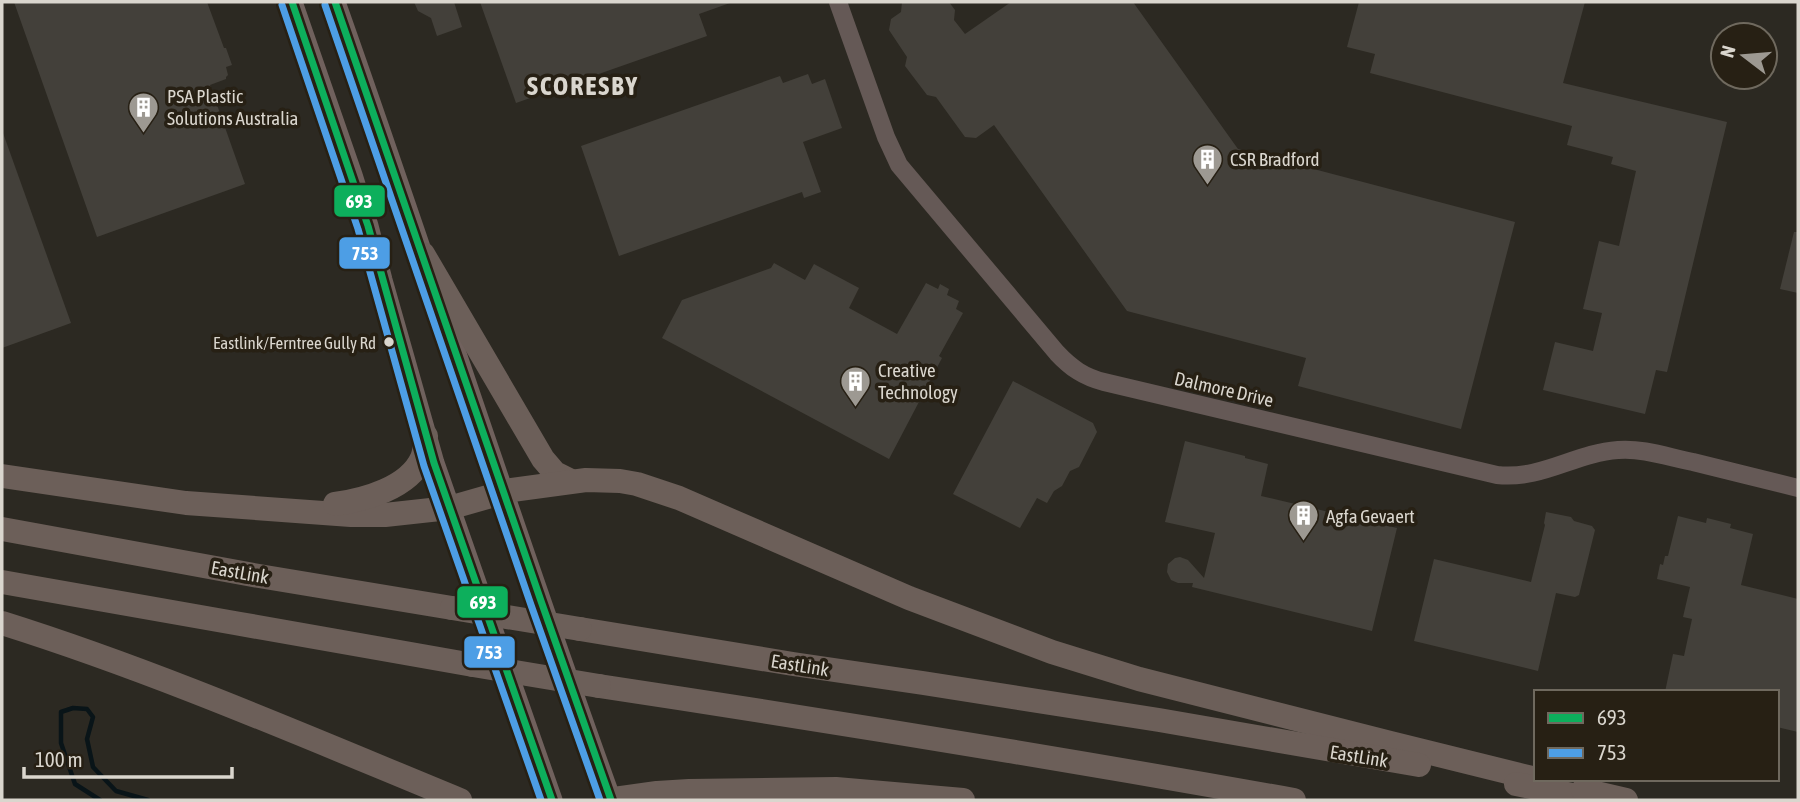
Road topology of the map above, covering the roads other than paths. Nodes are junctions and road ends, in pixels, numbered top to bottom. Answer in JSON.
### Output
{"nodes":[{"id":1,"x":292,"y":2,"type":"edge"},
{"id":2,"x":335,"y":2,"type":"edge"},
{"id":3,"x":838,"y":2,"type":"edge"},
{"id":4,"x":423,"y":254,"type":"junction"},
{"id":5,"x":426,"y":436,"type":"junction"},
{"id":6,"x":2,"y":476,"type":"edge"},
{"id":7,"x":571,"y":481,"type":"junction"},
{"id":8,"x":1798,"y":488,"type":"edge"},
{"id":9,"x":503,"y":494,"type":"junction"},
{"id":10,"x":449,"y":508,"type":"junction"},
{"id":11,"x":282,"y":510,"type":"junction"},
{"id":12,"x":2,"y":529,"type":"edge"},
{"id":13,"x":2,"y":582,"type":"edge"},
{"id":14,"x":2,"y":623,"type":"edge"},
{"id":15,"x":1534,"y":778,"type":"edge"},
{"id":16,"x":1545,"y":781,"type":"edge"},
{"id":17,"x":787,"y":790,"type":"junction"},
{"id":18,"x":460,"y":800,"type":"edge"},
{"id":19,"x":552,"y":800,"type":"edge"},
{"id":20,"x":610,"y":800,"type":"edge"},
{"id":21,"x":700,"y":800,"type":"edge"},
{"id":22,"x":963,"y":800,"type":"edge"},
{"id":23,"x":1294,"y":800,"type":"edge"},
{"id":24,"x":1598,"y":800,"type":"edge"},
{"id":25,"x":1626,"y":800,"type":"edge"}],
"edges":[{"from":1,"to":5,"type":"main road"},
{"from":2,"to":4,"type":"main road"},
{"from":3,"to":8,"type":"street","name":"Dalmore Drive"},
{"from":4,"to":7,"type":"highway"},
{"from":4,"to":9,"type":"main road"},
{"from":5,"to":10,"type":"main road"},
{"from":5,"to":11,"type":"highway"},
{"from":6,"to":11,"type":"highway"},
{"from":7,"to":9,"type":"highway"},
{"from":7,"to":15,"type":"highway"},
{"from":9,"to":10,"type":"highway"},
{"from":9,"to":20,"type":"main road"},
{"from":10,"to":11,"type":"highway"},
{"from":10,"to":19,"type":"main road"},
{"from":12,"to":24,"type":"highway","name":"EastLink","bridge":true},
{"from":13,"to":23,"type":"highway","bridge":true},
{"from":14,"to":18,"type":"highway"},
{"from":16,"to":25,"type":"highway"},
{"from":17,"to":20,"type":"highway"},
{"from":17,"to":21,"type":"highway"},
{"from":17,"to":22,"type":"highway"}]}
